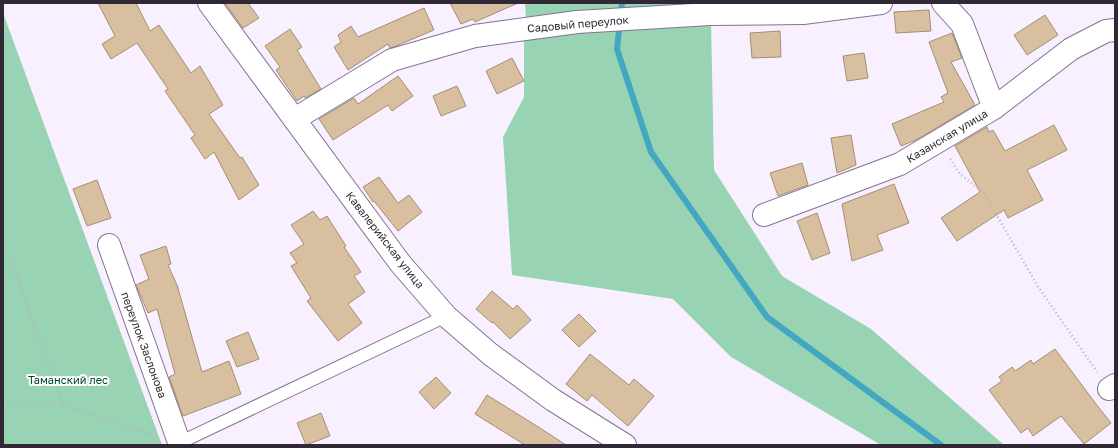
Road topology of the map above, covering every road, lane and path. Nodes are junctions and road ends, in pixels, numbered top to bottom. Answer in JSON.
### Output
{"nodes":[{"id":1,"x":209,"y":3,"type":"edge"},
{"id":2,"x":882,"y":3,"type":"edge"},
{"id":3,"x":942,"y":3,"type":"edge"},
{"id":4,"x":1115,"y":30,"type":"edge"},
{"id":5,"x":994,"y":108,"type":"junction"},
{"id":6,"x":295,"y":120,"type":"junction"},
{"id":7,"x":939,"y":141,"type":"junction"},
{"id":8,"x":764,"y":215,"type":"dead end"},
{"id":9,"x":109,"y":245,"type":"dead end"},
{"id":10,"x":3,"y":246,"type":"edge"},
{"id":11,"x":446,"y":316,"type":"junction"},
{"id":12,"x":1112,"y":387,"type":"edge"},
{"id":13,"x":63,"y":405,"type":"junction"},
{"id":14,"x":3,"y":406,"type":"edge"},
{"id":15,"x":179,"y":444,"type":"edge"},
{"id":16,"x":625,"y":445,"type":"edge"}],
"edges":[{"from":1,"to":6,"type":"street","name":"Кавалерийская улица"},
{"from":2,"to":6,"type":"street","name":"Садовый переулок"},
{"from":3,"to":5,"type":"street"},
{"from":4,"to":5,"type":"street","name":"Казанская улица"},
{"from":5,"to":7,"type":"street","name":"Казанская улица"},
{"from":6,"to":11,"type":"street","name":"Кавалерийская улица"},
{"from":7,"to":8,"type":"street","name":"Казанская улица"},
{"from":7,"to":12,"type":"path"},
{"from":9,"to":15,"type":"street","name":"переулок Заслонова"},
{"from":10,"to":13,"type":"path"},
{"from":11,"to":15,"type":"lane"},
{"from":11,"to":16,"type":"street","name":"Кавалерийская улица"},
{"from":13,"to":14,"type":"path"},
{"from":13,"to":15,"type":"path"}]}
